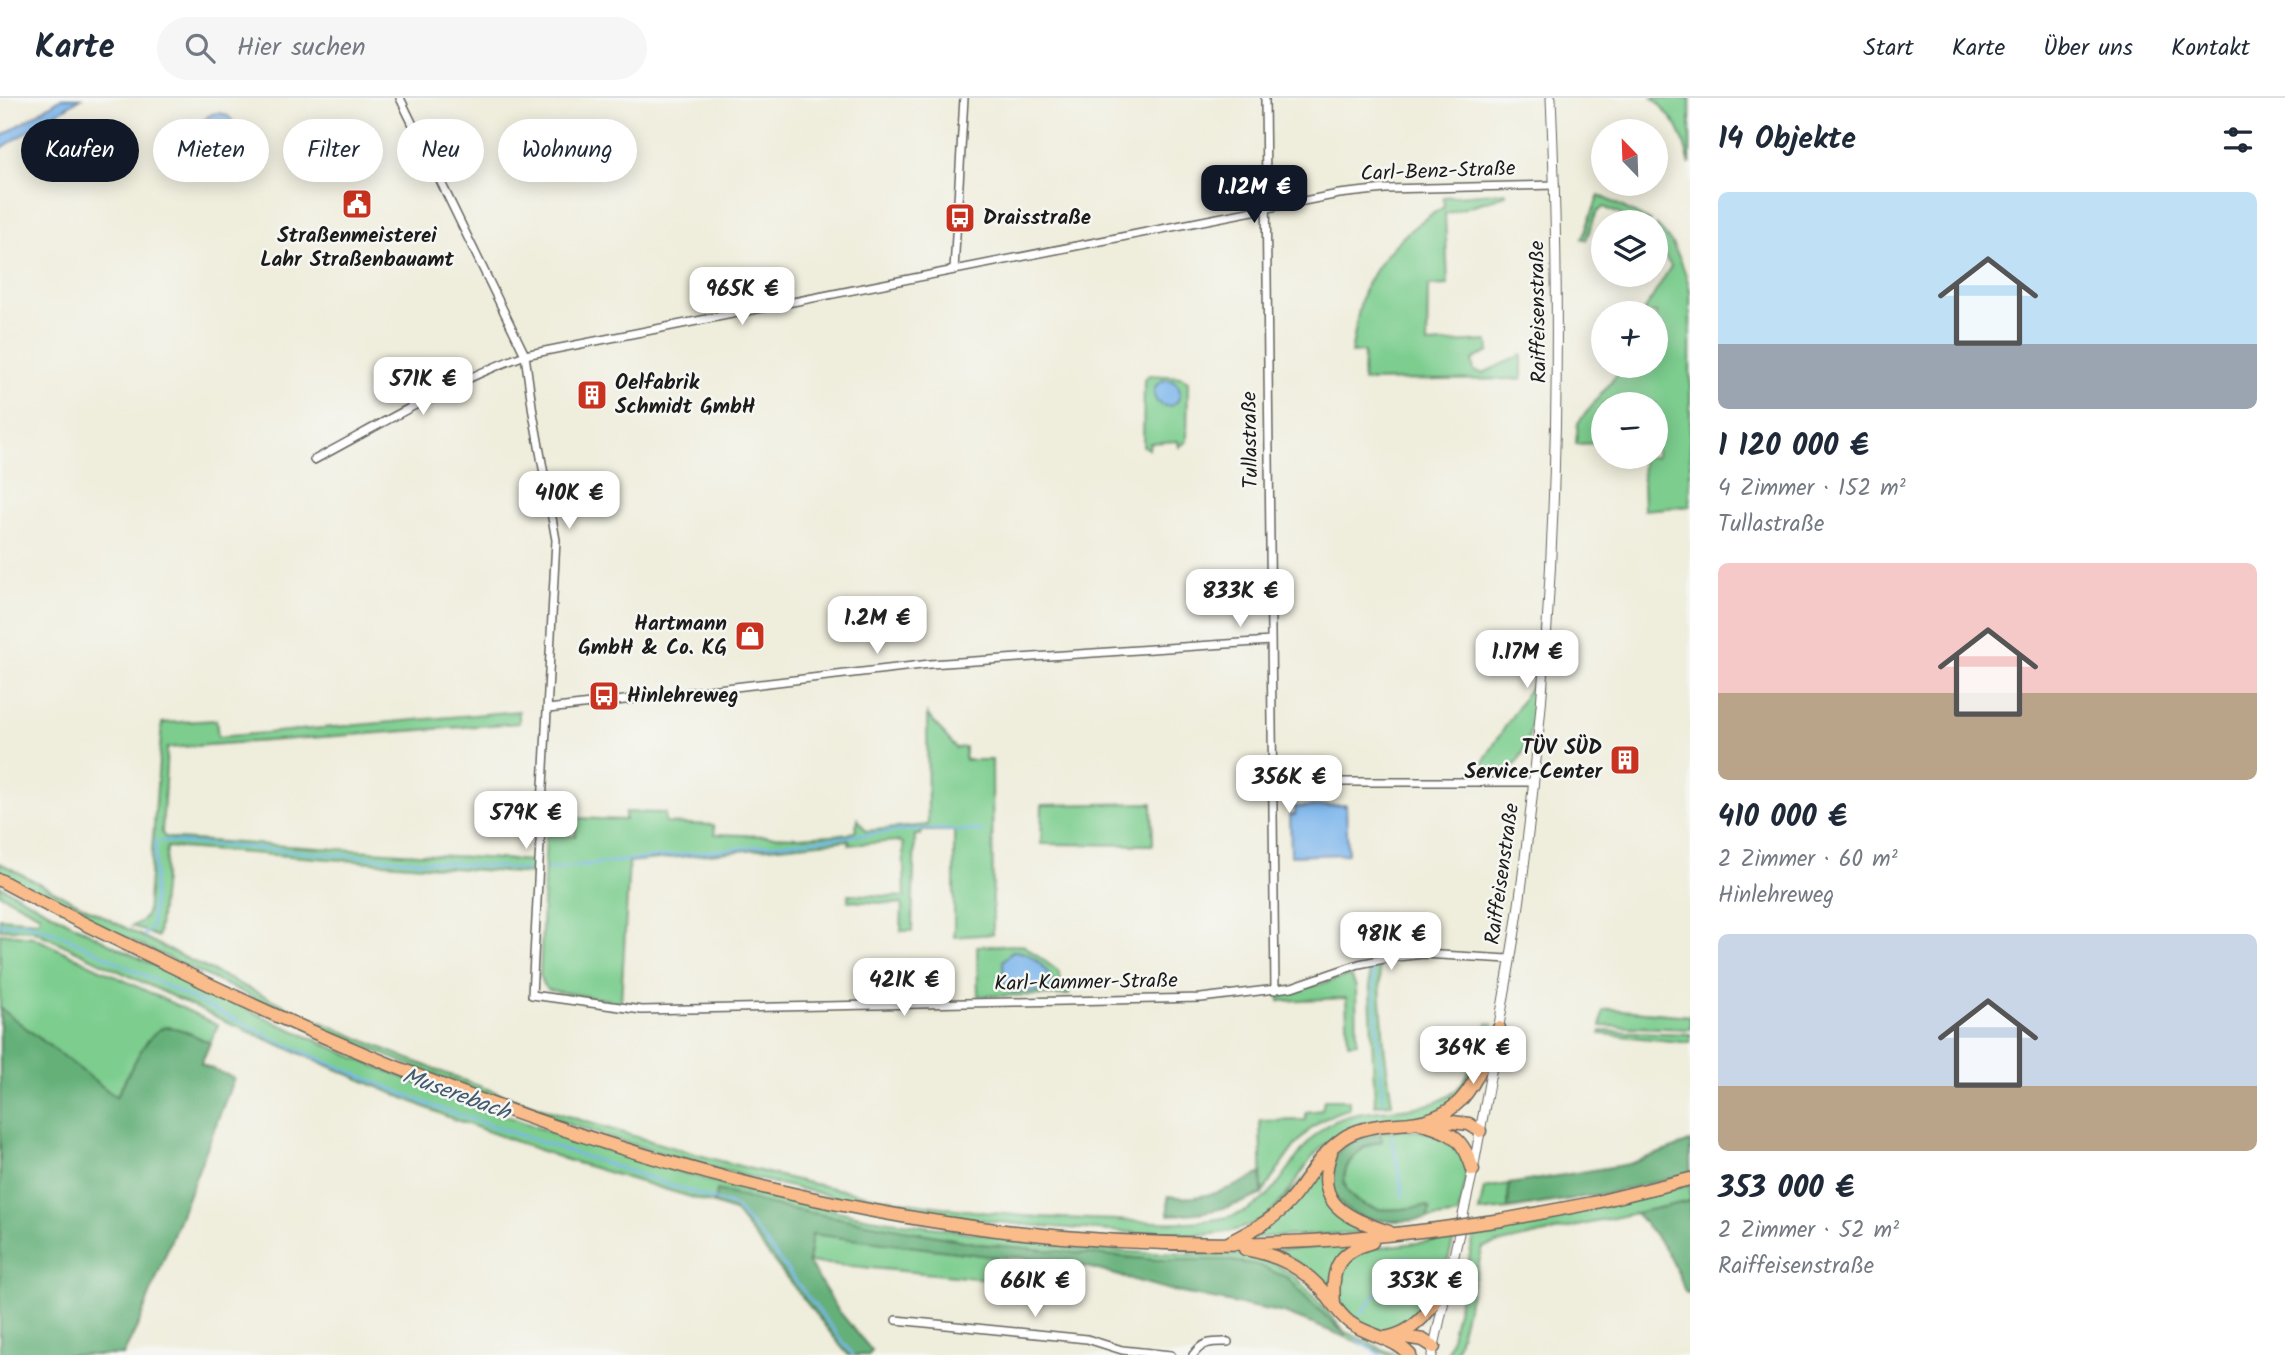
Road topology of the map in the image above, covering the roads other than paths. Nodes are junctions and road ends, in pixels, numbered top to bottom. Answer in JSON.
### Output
{"nodes":[{"id":1,"x":400,"y":98,"type":"edge"},
{"id":2,"x":964,"y":98,"type":"edge"},
{"id":3,"x":1265,"y":98,"type":"edge"},
{"id":4,"x":1551,"y":98,"type":"edge"},
{"id":5,"x":1555,"y":185,"type":"junction"},
{"id":6,"x":1265,"y":208,"type":"junction"},
{"id":7,"x":954,"y":270,"type":"junction"},
{"id":8,"x":525,"y":355,"type":"junction"},
{"id":9,"x":313,"y":460,"type":"dead end"},
{"id":10,"x":1271,"y":641,"type":"junction"},
{"id":11,"x":548,"y":709,"type":"junction"},
{"id":12,"x":1274,"y":782,"type":"junction"},
{"id":13,"x":1533,"y":782,"type":"junction"},
{"id":14,"x":0,"y":880,"type":"edge"},
{"id":15,"x":1509,"y":959,"type":"junction"},
{"id":16,"x":1275,"y":989,"type":"junction"},
{"id":17,"x":1499,"y":1028,"type":"junction"},
{"id":18,"x":1438,"y":1125,"type":"junction"},
{"id":19,"x":1480,"y":1132,"type":"junction"},
{"id":20,"x":1332,"y":1147,"type":"junction"},
{"id":21,"x":1473,"y":1170,"type":"junction"},
{"id":22,"x":1690,"y":1179,"type":"edge"},
{"id":23,"x":1396,"y":1234,"type":"junction"},
{"id":24,"x":1224,"y":1244,"type":"junction"},
{"id":25,"x":1453,"y":1266,"type":"junction"},
{"id":26,"x":1334,"y":1304,"type":"junction"},
{"id":27,"x":896,"y":1320,"type":"dead end"},
{"id":28,"x":1228,"y":1342,"type":"dead end"},
{"id":29,"x":1404,"y":1346,"type":"edge"},
{"id":30,"x":1433,"y":1351,"type":"edge"},
{"id":31,"x":1171,"y":1355,"type":"edge"},
{"id":32,"x":1193,"y":1355,"type":"edge"}],
"edges":[{"from":1,"to":8,"type":"street"},
{"from":2,"to":7,"type":"street"},
{"from":3,"to":6,"type":"street","name":"Tullastraße"},
{"from":4,"to":5,"type":"street","name":"Raiffeisenstraße"},
{"from":5,"to":6,"type":"street","name":"Carl-Benz-Straße"},
{"from":5,"to":13,"type":"street","name":"Raiffeisenstraße"},
{"from":6,"to":7,"type":"street","name":"Carl-Benz-Straße"},
{"from":6,"to":10,"type":"street","name":"Tullastraße"},
{"from":7,"to":8,"type":"street","name":"Carl-Benz-Straße"},
{"from":8,"to":9,"type":"street","name":"Carl-Benz-Straße"},
{"from":8,"to":11,"type":"street"},
{"from":10,"to":11,"type":"street"},
{"from":10,"to":12,"type":"street","name":"Tullastraße"},
{"from":11,"to":16,"type":"street","name":"Karl-Kammer-Straße"},
{"from":12,"to":13,"type":"street"},
{"from":12,"to":16,"type":"street","name":"Tullastraße"},
{"from":13,"to":15,"type":"street","name":"Raiffeisenstraße"},
{"from":14,"to":24,"type":"main road"},
{"from":15,"to":16,"type":"street","name":"Karl-Kammer-Straße"},
{"from":15,"to":17,"type":"street","name":"Raiffeisenstraße"},
{"from":17,"to":18,"type":"main road"},
{"from":17,"to":19,"type":"street","name":"Raiffeisenstraße"},
{"from":18,"to":19,"type":"main road"},
{"from":18,"to":20,"type":"main road"},
{"from":18,"to":21,"type":"main road"},
{"from":19,"to":21,"type":"street","name":"Raiffeisenstraße"},
{"from":20,"to":23,"type":"main road"},
{"from":20,"to":24,"type":"main road"},
{"from":21,"to":25,"type":"street","name":"Raiffeisenstraße"},
{"from":22,"to":23,"type":"main road","bridge":true},
{"from":23,"to":24,"type":"main road"},
{"from":23,"to":26,"type":"main road"},
{"from":24,"to":26,"type":"main road"},
{"from":25,"to":29,"type":"main road"},
{"from":25,"to":30,"type":"street","name":"Raiffeisenstraße"},
{"from":26,"to":29,"type":"main road"},
{"from":27,"to":31,"type":"street"},
{"from":28,"to":32,"type":"street"},
{"from":29,"to":30,"type":"main road"}]}
